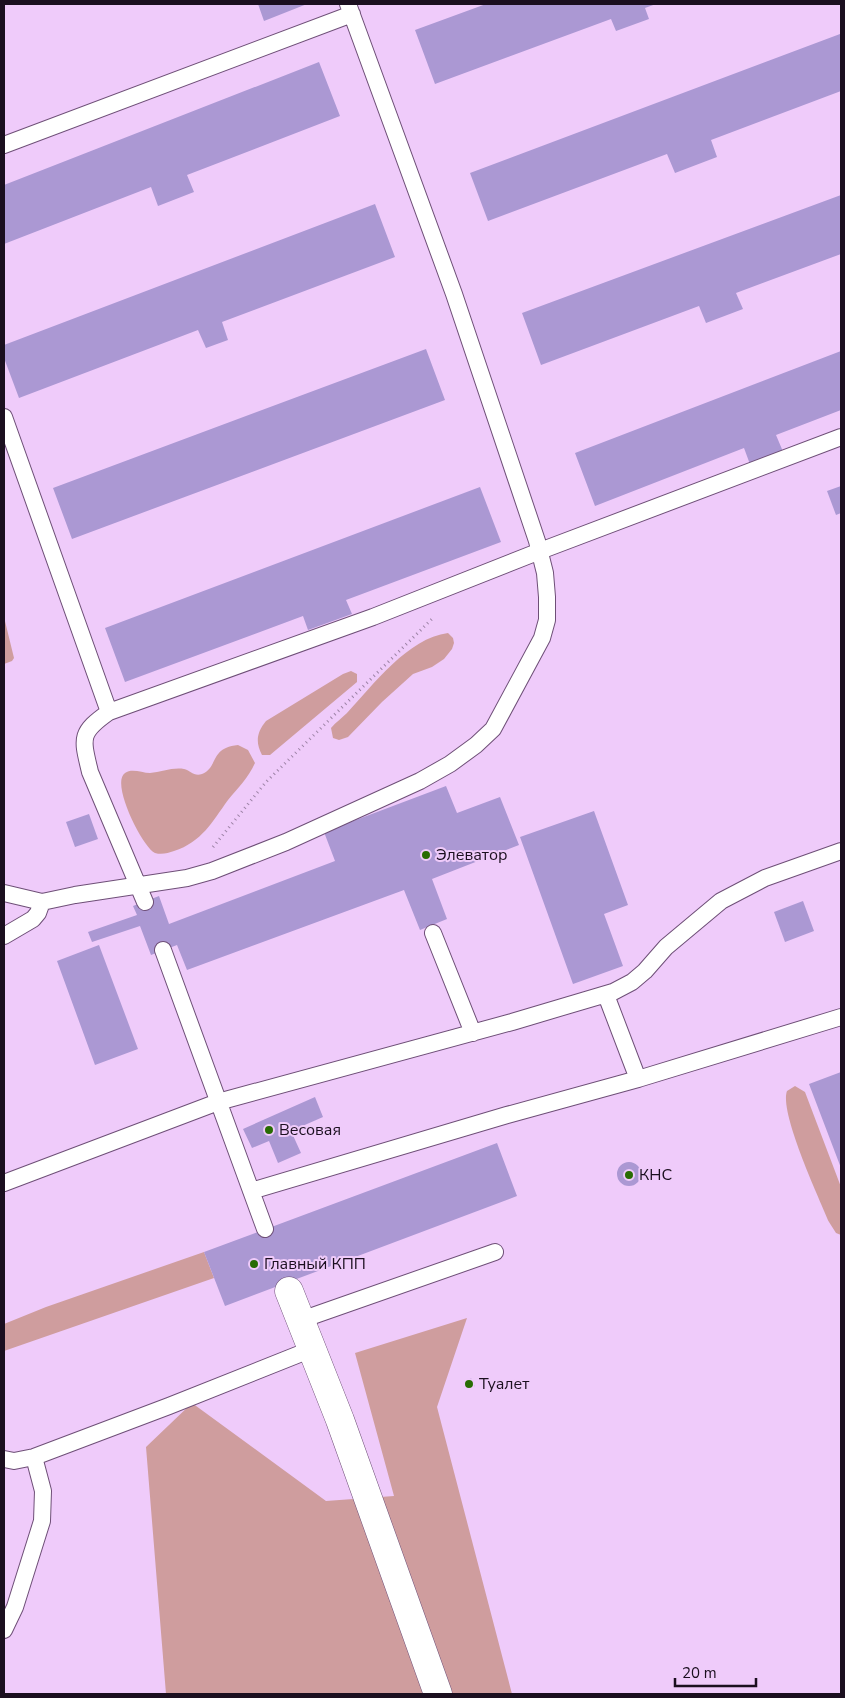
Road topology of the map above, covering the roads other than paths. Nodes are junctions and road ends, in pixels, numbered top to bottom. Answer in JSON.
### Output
{"nodes":[{"id":1,"x":350,"y":9,"type":"edge"},
{"id":2,"x":4,"y":145,"type":"edge"},
{"id":3,"x":4,"y":417,"type":"edge"},
{"id":4,"x":841,"y":437,"type":"edge"},
{"id":5,"x":540,"y":551,"type":"junction"},
{"id":6,"x":110,"y":712,"type":"junction"},
{"id":7,"x":841,"y":851,"type":"edge"},
{"id":8,"x":138,"y":886,"type":"junction"},
{"id":9,"x":4,"y":893,"type":"edge"},
{"id":10,"x":42,"y":902,"type":"junction"},
{"id":11,"x":145,"y":902,"type":"dead end"},
{"id":12,"x":433,"y":933,"type":"dead end"},
{"id":13,"x":4,"y":936,"type":"edge"},
{"id":14,"x":163,"y":950,"type":"dead end"},
{"id":15,"x":606,"y":995,"type":"junction"},
{"id":16,"x":841,"y":1017,"type":"edge"},
{"id":17,"x":473,"y":1033,"type":"junction"},
{"id":18,"x":638,"y":1078,"type":"junction"},
{"id":19,"x":218,"y":1102,"type":"junction"},
{"id":20,"x":4,"y":1183,"type":"edge"},
{"id":21,"x":251,"y":1191,"type":"junction"},
{"id":22,"x":265,"y":1229,"type":"dead end"},
{"id":23,"x":495,"y":1252,"type":"dead end"},
{"id":24,"x":289,"y":1291,"type":"dead end"},
{"id":25,"x":301,"y":1320,"type":"junction"},
{"id":26,"x":312,"y":1349,"type":"junction"},
{"id":27,"x":34,"y":1457,"type":"junction"},
{"id":28,"x":4,"y":1459,"type":"edge"},
{"id":29,"x":4,"y":1630,"type":"edge"},
{"id":30,"x":438,"y":1694,"type":"edge"}],
"edges":[{"from":1,"to":2,"type":"lane"},
{"from":1,"to":5,"type":"lane"},
{"from":3,"to":6,"type":"lane"},
{"from":4,"to":5,"type":"lane"},
{"from":5,"to":6,"type":"lane"},
{"from":5,"to":8,"type":"lane"},
{"from":6,"to":8,"type":"lane"},
{"from":7,"to":15,"type":"lane"},
{"from":8,"to":10,"type":"lane"},
{"from":8,"to":11,"type":"lane"},
{"from":9,"to":10,"type":"lane"},
{"from":10,"to":13,"type":"lane"},
{"from":12,"to":17,"type":"lane"},
{"from":14,"to":19,"type":"lane"},
{"from":15,"to":17,"type":"lane"},
{"from":15,"to":18,"type":"lane"},
{"from":16,"to":18,"type":"lane"},
{"from":17,"to":19,"type":"lane"},
{"from":18,"to":21,"type":"lane"},
{"from":19,"to":20,"type":"lane"},
{"from":19,"to":21,"type":"lane"},
{"from":21,"to":22,"type":"lane"},
{"from":23,"to":25,"type":"lane"},
{"from":24,"to":25,"type":"street"},
{"from":25,"to":26,"type":"street"},
{"from":26,"to":27,"type":"lane"},
{"from":26,"to":30,"type":"street"},
{"from":27,"to":28,"type":"lane"},
{"from":27,"to":29,"type":"lane"}]}
